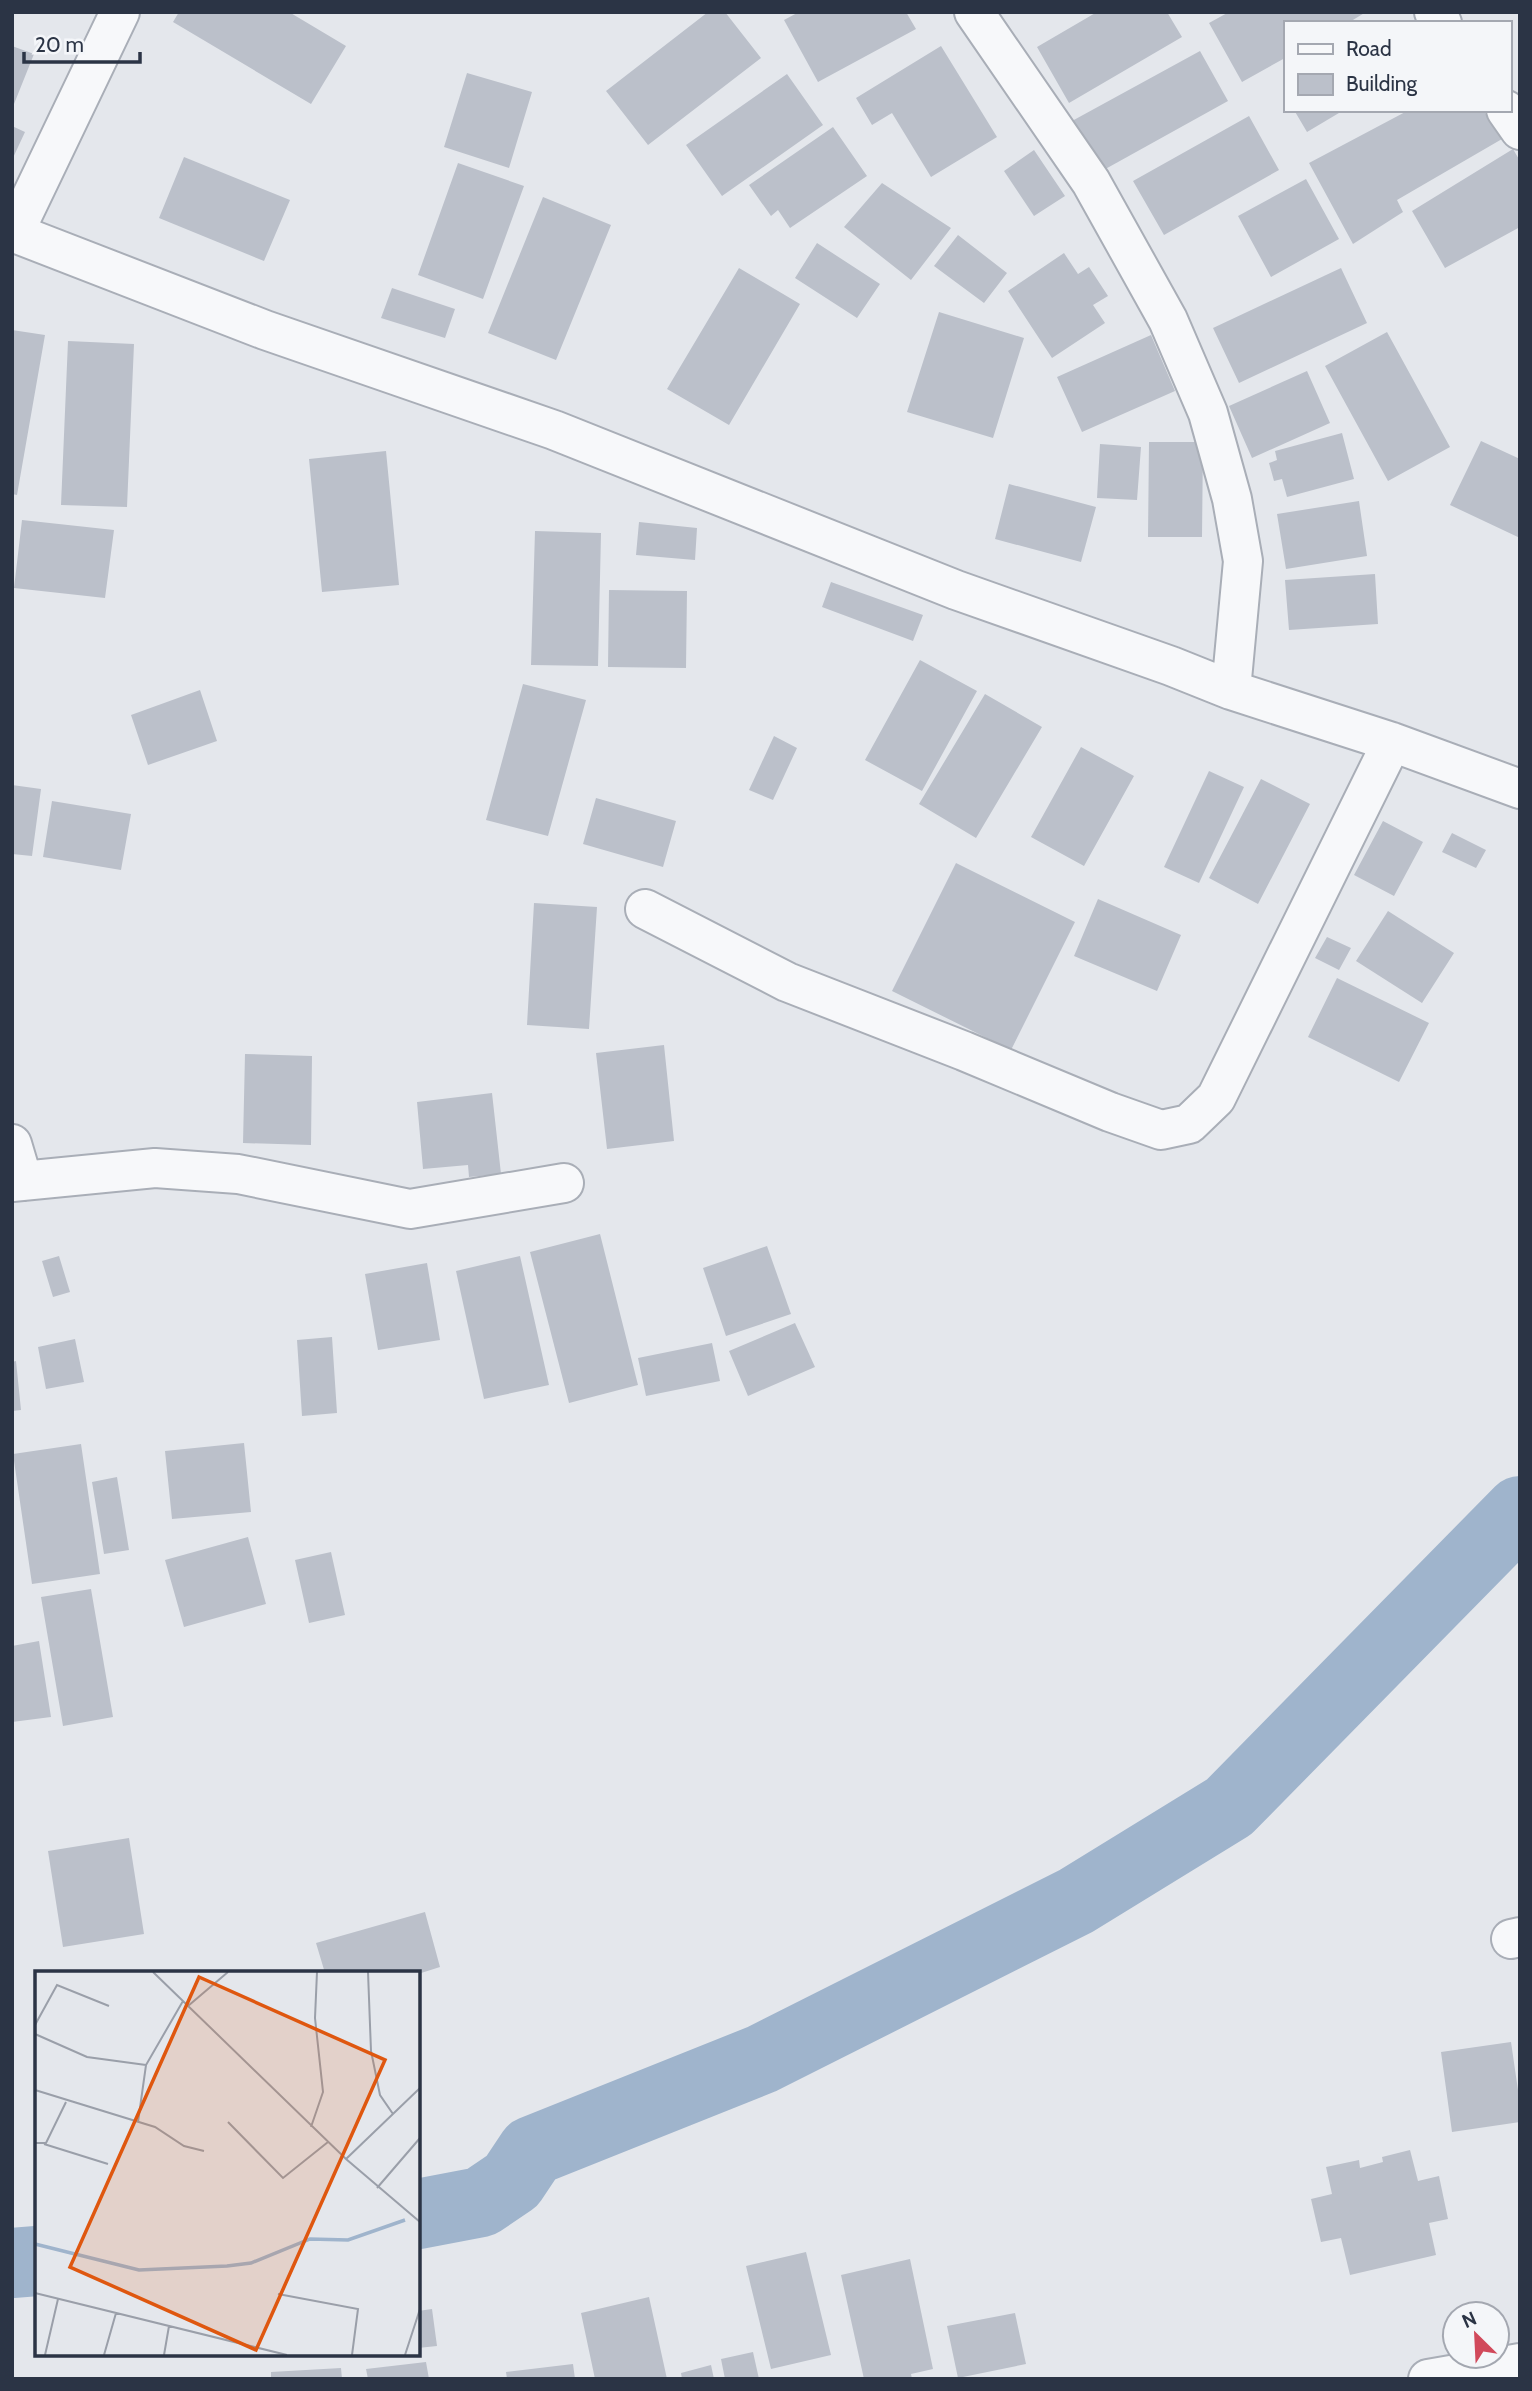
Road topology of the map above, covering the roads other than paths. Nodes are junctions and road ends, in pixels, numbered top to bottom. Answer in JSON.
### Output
{"nodes":[{"id":1,"x":120,"y":12,"type":"edge"},
{"id":2,"x":974,"y":12,"type":"edge"},
{"id":3,"x":1507,"y":112,"type":"edge"},
{"id":4,"x":1520,"y":130,"type":"edge"},
{"id":5,"x":13,"y":233,"type":"edge"},
{"id":6,"x":1231,"y":690,"type":"junction"},
{"id":7,"x":1392,"y":742,"type":"junction"},
{"id":8,"x":1520,"y":789,"type":"edge"},
{"id":9,"x":645,"y":909,"type":"dead end"},
{"id":10,"x":12,"y":1144,"type":"edge"},
{"id":11,"x":18,"y":1182,"type":"edge"},
{"id":12,"x":564,"y":1183,"type":"dead end"},
{"id":13,"x":1520,"y":2363,"type":"edge"},
{"id":14,"x":1428,"y":2379,"type":"edge"}],
"edges":[{"from":1,"to":5,"type":"street"},
{"from":2,"to":6,"type":"street"},
{"from":3,"to":4,"type":"street"},
{"from":5,"to":6,"type":"street"},
{"from":6,"to":7,"type":"street"},
{"from":7,"to":8,"type":"street"},
{"from":7,"to":9,"type":"street"},
{"from":10,"to":11,"type":"street"},
{"from":11,"to":12,"type":"street"},
{"from":13,"to":14,"type":"street"}]}
